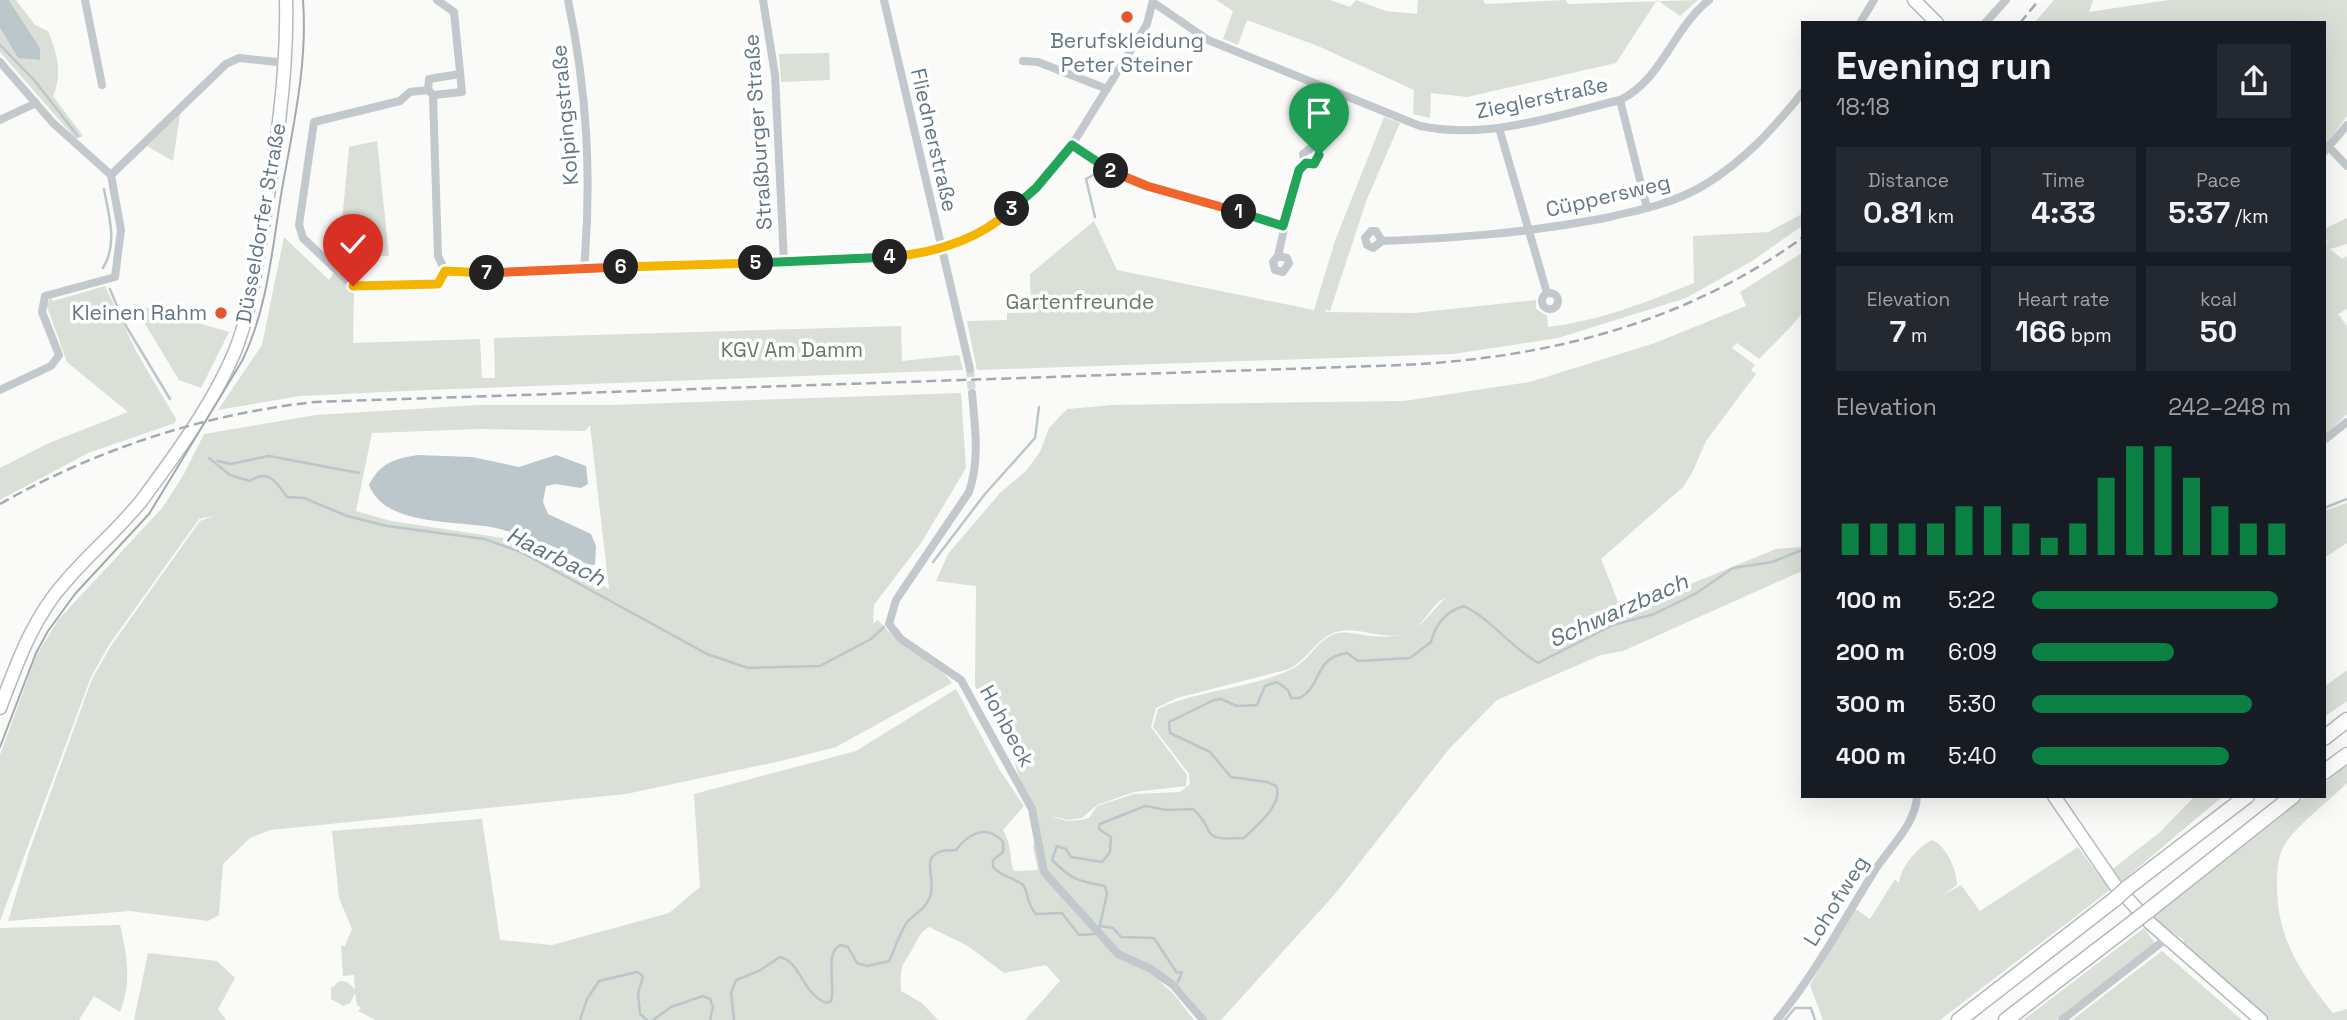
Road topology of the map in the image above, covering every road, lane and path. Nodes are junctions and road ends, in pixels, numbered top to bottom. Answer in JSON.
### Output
{"nodes":[{"id":1,"x":85,"y":0,"type":"edge"},
{"id":2,"x":286,"y":0,"type":"edge"},
{"id":3,"x":437,"y":0,"type":"edge"},
{"id":4,"x":568,"y":0,"type":"edge"},
{"id":5,"x":763,"y":0,"type":"edge"},
{"id":6,"x":884,"y":0,"type":"edge"},
{"id":7,"x":1709,"y":0,"type":"edge"},
{"id":8,"x":1874,"y":0,"type":"edge"},
{"id":9,"x":1914,"y":0,"type":"edge"},
{"id":10,"x":2006,"y":0,"type":"edge"},
{"id":11,"x":1153,"y":1,"type":"edge"},
{"id":12,"x":1861,"y":21,"type":"edge"},
{"id":13,"x":1935,"y":21,"type":"edge"},
{"id":14,"x":1987,"y":21,"type":"edge"},
{"id":15,"x":1023,"y":61,"type":"dead end"},
{"id":16,"x":0,"y":62,"type":"edge"},
{"id":17,"x":286,"y":63,"type":"junction"},
{"id":18,"x":460,"y":74,"type":"junction"},
{"id":19,"x":102,"y":85,"type":"dead end"},
{"id":20,"x":1107,"y":89,"type":"junction"},
{"id":21,"x":430,"y":93,"type":"junction"},
{"id":22,"x":1801,"y":94,"type":"edge"},
{"id":23,"x":1620,"y":100,"type":"junction"},
{"id":24,"x":36,"y":103,"type":"junction"},
{"id":25,"x":0,"y":120,"type":"edge"},
{"id":26,"x":2347,"y":125,"type":"edge"},
{"id":27,"x":1499,"y":128,"type":"junction"},
{"id":28,"x":1072,"y":145,"type":"junction"},
{"id":29,"x":2326,"y":149,"type":"edge"},
{"id":30,"x":1306,"y":163,"type":"dead end"},
{"id":31,"x":2347,"y":166,"type":"edge"},
{"id":32,"x":111,"y":175,"type":"junction"},
{"id":33,"x":1647,"y":208,"type":"junction"},
{"id":34,"x":1283,"y":226,"type":"junction"},
{"id":35,"x":1531,"y":232,"type":"junction"},
{"id":36,"x":1382,"y":241,"type":"dead end"},
{"id":37,"x":942,"y":250,"type":"junction"},
{"id":38,"x":1278,"y":256,"type":"dead end"},
{"id":39,"x":785,"y":262,"type":"junction"},
{"id":40,"x":583,"y":269,"type":"junction"},
{"id":41,"x":445,"y":271,"type":"junction"},
{"id":42,"x":1547,"y":293,"type":"dead end"},
{"id":43,"x":970,"y":369,"type":"tunnel mouth"},
{"id":44,"x":0,"y":390,"type":"edge"},
{"id":45,"x":972,"y":393,"type":"tunnel mouth"},
{"id":46,"x":2347,"y":422,"type":"edge"},
{"id":47,"x":2326,"y":438,"type":"edge"},
{"id":48,"x":0,"y":708,"type":"edge"},
{"id":49,"x":2347,"y":720,"type":"edge"},
{"id":50,"x":2326,"y":736,"type":"edge"},
{"id":51,"x":2347,"y":755,"type":"edge"},
{"id":52,"x":2326,"y":771,"type":"edge"},
{"id":53,"x":1916,"y":798,"type":"edge"},
{"id":54,"x":2055,"y":798,"type":"edge"},
{"id":55,"x":2244,"y":798,"type":"edge"},
{"id":56,"x":2290,"y":798,"type":"edge"},
{"id":57,"x":2167,"y":938,"type":"junction"},
{"id":58,"x":1203,"y":1020,"type":"edge"},
{"id":59,"x":1777,"y":1020,"type":"edge"},
{"id":60,"x":1959,"y":1020,"type":"edge"},
{"id":61,"x":2006,"y":1020,"type":"edge"},
{"id":62,"x":2062,"y":1020,"type":"edge"},
{"id":63,"x":2261,"y":1020,"type":"edge"}],
"edges":[{"from":1,"to":19,"type":"street"},
{"from":2,"to":17,"type":"main road","name":"Düsseldorfer Straße"},
{"from":3,"to":18,"type":"street"},
{"from":4,"to":40,"type":"street","name":"Kolpingstraße"},
{"from":5,"to":39,"type":"street","name":"Straßburger Straße"},
{"from":6,"to":37,"type":"street","name":"Fliednerstraße"},
{"from":7,"to":23,"type":"street","name":"Zieglerstraße"},
{"from":8,"to":12,"type":"street"},
{"from":9,"to":13,"type":"main road"},
{"from":10,"to":14,"type":"street"},
{"from":11,"to":20,"type":"street"},
{"from":11,"to":27,"type":"street","name":"Zieglerstraße"},
{"from":15,"to":20,"type":"street"},
{"from":16,"to":24,"type":"street"},
{"from":17,"to":32,"type":"street"},
{"from":17,"to":48,"type":"main road","name":"Düsseldorfer Straße"},
{"from":18,"to":21,"type":"street"},
{"from":18,"to":21,"type":"street"},
{"from":20,"to":28,"type":"street"},
{"from":21,"to":41,"type":"street"},
{"from":21,"to":41,"type":"street"},
{"from":22,"to":33,"type":"street","name":"Cüppersweg"},
{"from":23,"to":27,"type":"street","name":"Zieglerstraße"},
{"from":23,"to":33,"type":"street"},
{"from":24,"to":25,"type":"street"},
{"from":24,"to":32,"type":"street"},
{"from":26,"to":29,"type":"street"},
{"from":27,"to":35,"type":"street"},
{"from":28,"to":34,"type":"street"},
{"from":28,"to":37,"type":"street"},
{"from":29,"to":31,"type":"street"},
{"from":30,"to":34,"type":"street"},
{"from":32,"to":44,"type":"street"},
{"from":33,"to":35,"type":"street","name":"Cüppersweg"},
{"from":34,"to":38,"type":"street"},
{"from":35,"to":36,"type":"street","name":"Cüppersweg"},
{"from":35,"to":42,"type":"street"},
{"from":37,"to":39,"type":"street"},
{"from":37,"to":43,"type":"street","name":"Fliednerstraße"},
{"from":39,"to":40,"type":"street"},
{"from":40,"to":41,"type":"street"},
{"from":45,"to":58,"type":"street","name":"Hohbeck"},
{"from":46,"to":47,"type":"street"},
{"from":49,"to":50,"type":"highway"},
{"from":51,"to":52,"type":"highway"},
{"from":53,"to":59,"type":"street","name":"Lohofweg"},
{"from":54,"to":57,"type":"main road"},
{"from":55,"to":60,"type":"highway","bridge":true},
{"from":56,"to":61,"type":"highway","bridge":true},
{"from":57,"to":62,"type":"street"},
{"from":57,"to":63,"type":"main road"}]}
